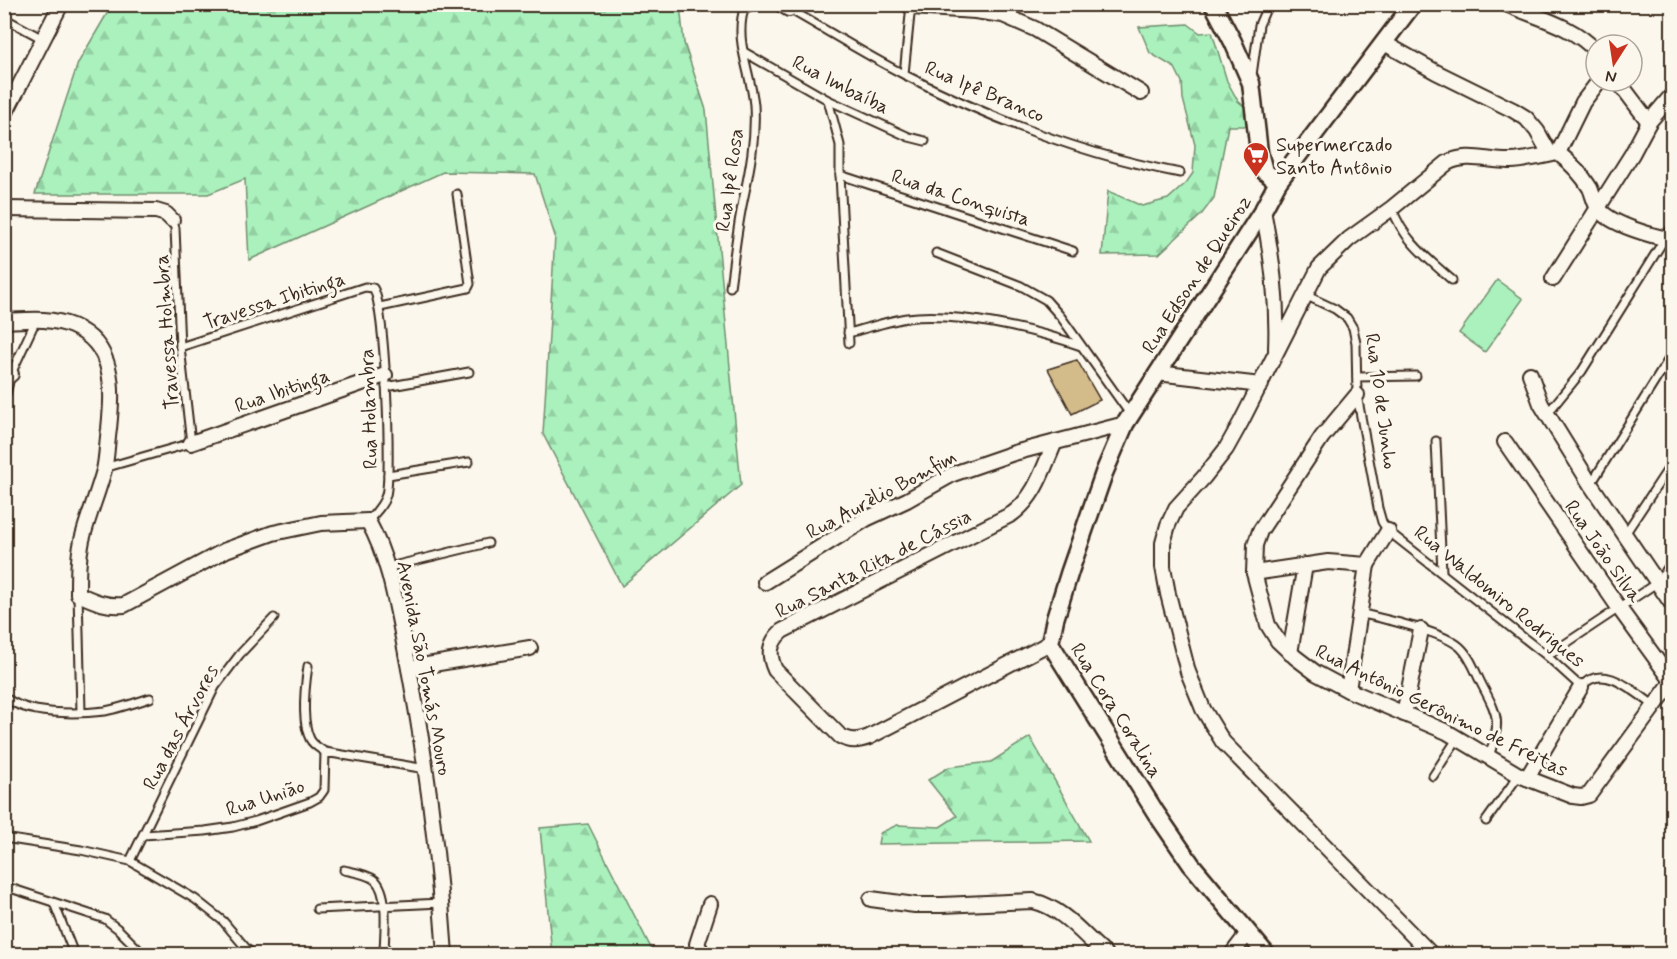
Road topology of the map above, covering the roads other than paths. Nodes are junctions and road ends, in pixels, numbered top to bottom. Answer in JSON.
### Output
{"nodes":[{"id":1,"x":61,"y":4,"type":"edge"},
{"id":2,"x":1213,"y":4,"type":"edge"},
{"id":3,"x":1268,"y":4,"type":"edge"},
{"id":4,"x":1413,"y":4,"type":"edge"},
{"id":5,"x":1506,"y":4,"type":"edge"},
{"id":6,"x":746,"y":5,"type":"edge"},
{"id":7,"x":786,"y":6,"type":"edge"},
{"id":8,"x":911,"y":6,"type":"edge"},
{"id":9,"x":1003,"y":10,"type":"edge"},
{"id":10,"x":4,"y":18,"type":"edge"},
{"id":11,"x":43,"y":39,"type":"junction"},
{"id":12,"x":1584,"y":40,"type":"edge"},
{"id":13,"x":1384,"y":43,"type":"junction"},
{"id":14,"x":744,"y":52,"type":"junction"},
{"id":15,"x":904,"y":74,"type":"junction"},
{"id":16,"x":1251,"y":83,"type":"junction"},
{"id":17,"x":1141,"y":93,"type":"dead end"},
{"id":18,"x":1590,"y":93,"type":"edge"},
{"id":19,"x":1627,"y":93,"type":"edge"},
{"id":20,"x":1672,"y":95,"type":"edge"},
{"id":21,"x":828,"y":100,"type":"junction"},
{"id":22,"x":5,"y":112,"type":"edge"},
{"id":23,"x":1649,"y":122,"type":"junction"},
{"id":24,"x":925,"y":141,"type":"dead end"},
{"id":25,"x":1554,"y":154,"type":"junction"},
{"id":26,"x":1180,"y":173,"type":"dead end"},
{"id":27,"x":840,"y":175,"type":"junction"},
{"id":28,"x":1278,"y":182,"type":"junction"},
{"id":29,"x":457,"y":194,"type":"dead end"},
{"id":30,"x":1392,"y":208,"type":"junction"},
{"id":31,"x":4,"y":209,"type":"edge"},
{"id":32,"x":1598,"y":209,"type":"junction"},
{"id":33,"x":1263,"y":210,"type":"junction"},
{"id":34,"x":172,"y":220,"type":"joint"},
{"id":35,"x":1670,"y":235,"type":"edge"},
{"id":36,"x":1073,"y":250,"type":"dead end"},
{"id":37,"x":936,"y":253,"type":"dead end"},
{"id":38,"x":1553,"y":279,"type":"dead end"},
{"id":39,"x":1452,"y":280,"type":"dead end"},
{"id":40,"x":730,"y":287,"type":"dead end"},
{"id":41,"x":376,"y":291,"type":"joint"},
{"id":42,"x":1305,"y":295,"type":"junction"},
{"id":43,"x":380,"y":307,"type":"junction"},
{"id":44,"x":36,"y":320,"type":"junction"},
{"id":45,"x":4,"y":321,"type":"edge"},
{"id":46,"x":848,"y":333,"type":"junction"},
{"id":47,"x":849,"y":343,"type":"dead end"},
{"id":48,"x":1081,"y":346,"type":"junction"},
{"id":49,"x":180,"y":347,"type":"junction"},
{"id":50,"x":1276,"y":354,"type":"junction"},
{"id":51,"x":1672,"y":354,"type":"edge"},
{"id":52,"x":469,"y":372,"type":"dead end"},
{"id":53,"x":1157,"y":373,"type":"junction"},
{"id":54,"x":1530,"y":374,"type":"dead end"},
{"id":55,"x":1416,"y":376,"type":"dead end"},
{"id":56,"x":8,"y":377,"type":"edge"},
{"id":57,"x":1357,"y":377,"type":"junction"},
{"id":58,"x":386,"y":381,"type":"junction"},
{"id":59,"x":1261,"y":385,"type":"junction"},
{"id":60,"x":1357,"y":395,"type":"junction"},
{"id":61,"x":4,"y":402,"type":"edge"},
{"id":62,"x":1547,"y":414,"type":"junction"},
{"id":63,"x":1128,"y":419,"type":"junction"},
{"id":64,"x":1436,"y":441,"type":"dead end"},
{"id":65,"x":1055,"y":442,"type":"junction"},
{"id":66,"x":1505,"y":442,"type":"dead end"},
{"id":67,"x":191,"y":443,"type":"junction"},
{"id":68,"x":469,"y":462,"type":"dead end"},
{"id":69,"x":1672,"y":463,"type":"edge"},
{"id":70,"x":104,"y":468,"type":"junction"},
{"id":71,"x":388,"y":475,"type":"junction"},
{"id":72,"x":1591,"y":485,"type":"junction"},
{"id":73,"x":368,"y":521,"type":"junction"},
{"id":74,"x":1388,"y":531,"type":"junction"},
{"id":75,"x":1625,"y":534,"type":"junction"},
{"id":76,"x":488,"y":543,"type":"dead end"},
{"id":77,"x":1672,"y":562,"type":"edge"},
{"id":78,"x":1305,"y":565,"type":"junction"},
{"id":79,"x":1367,"y":565,"type":"junction"},
{"id":80,"x":389,"y":567,"type":"junction"},
{"id":81,"x":1442,"y":572,"type":"junction"},
{"id":82,"x":1254,"y":573,"type":"junction"},
{"id":83,"x":765,"y":582,"type":"dead end"},
{"id":84,"x":1658,"y":582,"type":"junction"},
{"id":85,"x":78,"y":594,"type":"junction"},
{"id":86,"x":1672,"y":604,"type":"edge"},
{"id":87,"x":1619,"y":608,"type":"junction"},
{"id":88,"x":1359,"y":613,"type":"junction"},
{"id":89,"x":274,"y":618,"type":"dead end"},
{"id":90,"x":1421,"y":630,"type":"junction"},
{"id":91,"x":1050,"y":643,"type":"junction"},
{"id":92,"x":530,"y":648,"type":"dead end"},
{"id":93,"x":1290,"y":653,"type":"junction"},
{"id":94,"x":1547,"y":656,"type":"junction"},
{"id":95,"x":308,"y":666,"type":"dead end"},
{"id":96,"x":409,"y":668,"type":"junction"},
{"id":97,"x":1672,"y":682,"type":"edge"},
{"id":98,"x":1581,"y":687,"type":"junction"},
{"id":99,"x":1348,"y":690,"type":"junction"},
{"id":100,"x":4,"y":696,"type":"edge"},
{"id":101,"x":150,"y":698,"type":"dead end"},
{"id":102,"x":1655,"y":706,"type":"junction"},
{"id":103,"x":81,"y":712,"type":"junction"},
{"id":104,"x":1404,"y":714,"type":"junction"},
{"id":105,"x":1457,"y":739,"type":"junction"},
{"id":106,"x":325,"y":752,"type":"junction"},
{"id":107,"x":1489,"y":757,"type":"junction"},
{"id":108,"x":426,"y":769,"type":"junction"},
{"id":109,"x":1432,"y":776,"type":"dead end"},
{"id":110,"x":1523,"y":776,"type":"junction"},
{"id":111,"x":1486,"y":821,"type":"dead end"},
{"id":112,"x":143,"y":835,"type":"junction"},
{"id":113,"x":4,"y":838,"type":"edge"},
{"id":114,"x":130,"y":861,"type":"junction"},
{"id":115,"x":344,"y":870,"type":"dead end"},
{"id":116,"x":4,"y":886,"type":"edge"},
{"id":117,"x":871,"y":899,"type":"dead end"},
{"id":118,"x":54,"y":903,"type":"junction"},
{"id":119,"x":441,"y":903,"type":"junction"},
{"id":120,"x":710,"y":904,"type":"dead end"},
{"id":121,"x":385,"y":906,"type":"junction"},
{"id":122,"x":317,"y":909,"type":"dead end"},
{"id":123,"x":1248,"y":933,"type":"junction"},
{"id":124,"x":74,"y":954,"type":"edge"},
{"id":125,"x":142,"y":954,"type":"edge"},
{"id":126,"x":251,"y":954,"type":"edge"},
{"id":127,"x":384,"y":954,"type":"edge"},
{"id":128,"x":445,"y":954,"type":"edge"},
{"id":129,"x":703,"y":954,"type":"edge"},
{"id":130,"x":1105,"y":954,"type":"edge"},
{"id":131,"x":1232,"y":954,"type":"edge"},
{"id":132,"x":1266,"y":954,"type":"edge"},
{"id":133,"x":1431,"y":954,"type":"edge"}],
"edges":[{"from":1,"to":11,"type":"street"},
{"from":2,"to":16,"type":"street"},
{"from":3,"to":16,"type":"lane"},
{"from":4,"to":13,"type":"street","name":"Rua Edson de Queiroz"},
{"from":5,"to":12,"type":"street"},
{"from":6,"to":14,"type":"lane","name":"Rua Ipê Rosa"},
{"from":7,"to":15,"type":"lane","name":"Rua Ipê Branco"},
{"from":8,"to":9,"type":"street"},
{"from":8,"to":15,"type":"lane"},
{"from":9,"to":17,"type":"street"},
{"from":10,"to":11,"type":"lane"},
{"from":11,"to":22,"type":"street"},
{"from":13,"to":25,"type":"street"},
{"from":13,"to":28,"type":"street","name":"Rua Edson de Queiroz"},
{"from":14,"to":21,"type":"lane","name":"Rua Imbaíba"},
{"from":14,"to":40,"type":"lane","name":"Rua Ipê Rosa"},
{"from":15,"to":26,"type":"lane","name":"Rua Ipê Branco"},
{"from":16,"to":28,"type":"street"},
{"from":18,"to":25,"type":"street"},
{"from":19,"to":23,"type":"street"},
{"from":20,"to":23,"type":"street"},
{"from":21,"to":24,"type":"lane","name":"Rua Imbaíba"},
{"from":21,"to":27,"type":"lane"},
{"from":23,"to":32,"type":"street"},
{"from":25,"to":30,"type":"street"},
{"from":25,"to":32,"type":"street"},
{"from":27,"to":36,"type":"lane","name":"Rua da Conquista"},
{"from":27,"to":46,"type":"lane"},
{"from":28,"to":33,"type":"street","name":"Rua Edson de Queiroz"},
{"from":29,"to":43,"type":"lane"},
{"from":30,"to":39,"type":"lane"},
{"from":30,"to":42,"type":"street"},
{"from":31,"to":34,"type":"street"},
{"from":32,"to":35,"type":"street"},
{"from":32,"to":38,"type":"street"},
{"from":33,"to":50,"type":"street"},
{"from":33,"to":53,"type":"street","name":"Rua Edson de Queiroz"},
{"from":34,"to":49,"type":"lane","name":"Travessa Holmbra"},
{"from":35,"to":62,"type":"lane"},
{"from":37,"to":48,"type":"lane"},
{"from":41,"to":43,"type":"lane","name":"Rua Holambra"},
{"from":41,"to":49,"type":"lane","name":"Travessa Ibitinga"},
{"from":42,"to":50,"type":"street"},
{"from":42,"to":57,"type":"lane","name":"Rua 10 de Junho"},
{"from":43,"to":58,"type":"lane","name":"Rua Holambra"},
{"from":44,"to":45,"type":"street"},
{"from":44,"to":56,"type":"lane"},
{"from":44,"to":70,"type":"street"},
{"from":46,"to":47,"type":"lane"},
{"from":46,"to":48,"type":"lane"},
{"from":48,"to":63,"type":"lane"},
{"from":49,"to":67,"type":"lane","name":"Travessa Holmbra"},
{"from":50,"to":59,"type":"street"},
{"from":51,"to":72,"type":"lane"},
{"from":52,"to":58,"type":"lane"},
{"from":53,"to":59,"type":"street"},
{"from":53,"to":63,"type":"street","name":"Rua Edson de Queiroz"},
{"from":54,"to":62,"type":"street"},
{"from":55,"to":57,"type":"lane"},
{"from":56,"to":61,"type":"lane"},
{"from":57,"to":60,"type":"lane","name":"Rua 10 de Junho"},
{"from":58,"to":67,"type":"street","name":"Rua Ibitinga"},
{"from":58,"to":71,"type":"lane","name":"Rua Holambra"},
{"from":59,"to":133,"type":"street"},
{"from":60,"to":74,"type":"lane","name":"Rua 10 de Junho"},
{"from":60,"to":82,"type":"street","name":"Rua Antônio Gerônimo de Freitas"},
{"from":62,"to":72,"type":"street"},
{"from":63,"to":65,"type":"street","name":"Rua Aurèlio Bomfim"},
{"from":63,"to":91,"type":"street","name":"Rua Cora Coralina"},
{"from":64,"to":81,"type":"lane"},
{"from":65,"to":83,"type":"street","name":"Rua Aurèlio Bomfim"},
{"from":65,"to":91,"type":"street","name":"Rua Santa Rita de Cássia"},
{"from":66,"to":87,"type":"street","name":"Rua João Silva"},
{"from":67,"to":70,"type":"lane"},
{"from":68,"to":71,"type":"lane"},
{"from":69,"to":75,"type":"lane"},
{"from":70,"to":85,"type":"street"},
{"from":71,"to":73,"type":"lane","name":"Rua Holambra"},
{"from":72,"to":75,"type":"street"},
{"from":73,"to":80,"type":"street","name":"Avenida São Tomás Mouro"},
{"from":73,"to":85,"type":"street"},
{"from":74,"to":79,"type":"street"},
{"from":74,"to":81,"type":"lane","name":"Rua Waldomiro Rodrigues"},
{"from":75,"to":84,"type":"street"},
{"from":76,"to":80,"type":"lane"},
{"from":77,"to":84,"type":"lane"},
{"from":78,"to":79,"type":"street"},
{"from":78,"to":82,"type":"street"},
{"from":78,"to":93,"type":"street"},
{"from":79,"to":88,"type":"street"},
{"from":80,"to":96,"type":"street","name":"Avenida São Tomás Mouro"},
{"from":81,"to":94,"type":"lane","name":"Rua Waldomiro Rodrigues"},
{"from":82,"to":93,"type":"street","name":"Rua Antônio Gerônimo de Freitas"},
{"from":84,"to":86,"type":"street"},
{"from":84,"to":87,"type":"lane"},
{"from":85,"to":103,"type":"lane"},
{"from":87,"to":94,"type":"lane"},
{"from":87,"to":97,"type":"street","name":"Rua João Silva"},
{"from":88,"to":90,"type":"lane"},
{"from":88,"to":99,"type":"street"},
{"from":89,"to":112,"type":"lane","name":"Rua das Árvores"},
{"from":90,"to":104,"type":"street"},
{"from":90,"to":107,"type":"lane"},
{"from":91,"to":123,"type":"street","name":"Rua Cora Coralina"},
{"from":92,"to":96,"type":"street"},
{"from":93,"to":99,"type":"street","name":"Rua Antônio Gerônimo de Freitas"},
{"from":94,"to":98,"type":"lane","name":"Rua Waldomiro Rodrigues"},
{"from":95,"to":106,"type":"lane"},
{"from":96,"to":108,"type":"street","name":"Avenida São Tomás Mouro"},
{"from":97,"to":102,"type":"street"},
{"from":98,"to":102,"type":"lane","name":"Rua Waldomiro Rodrigues"},
{"from":98,"to":110,"type":"street"},
{"from":99,"to":104,"type":"street","name":"Rua Antônio Gerônimo de Freitas"},
{"from":100,"to":103,"type":"lane"},
{"from":101,"to":103,"type":"lane"},
{"from":102,"to":110,"type":"street","name":"Rua Antônio Gerônimo de Freitas"},
{"from":104,"to":105,"type":"street","name":"Rua Antônio Gerônimo de Freitas"},
{"from":105,"to":107,"type":"street","name":"Rua Antônio Gerônimo de Freitas"},
{"from":105,"to":109,"type":"lane"},
{"from":106,"to":108,"type":"lane"},
{"from":106,"to":112,"type":"lane","name":"Rua União"},
{"from":107,"to":110,"type":"street","name":"Rua Antônio Gerônimo de Freitas"},
{"from":108,"to":119,"type":"street","name":"Avenida São Tomás Mouro"},
{"from":110,"to":111,"type":"lane"},
{"from":112,"to":114,"type":"lane","name":"Rua das Árvores"},
{"from":113,"to":114,"type":"lane"},
{"from":114,"to":126,"type":"lane"},
{"from":115,"to":121,"type":"lane"},
{"from":116,"to":118,"type":"lane"},
{"from":117,"to":130,"type":"street"},
{"from":118,"to":124,"type":"lane"},
{"from":118,"to":125,"type":"lane"},
{"from":119,"to":121,"type":"lane"},
{"from":119,"to":128,"type":"street","name":"Avenida São Tomás Mouro"},
{"from":120,"to":129,"type":"street"},
{"from":121,"to":122,"type":"lane"},
{"from":121,"to":127,"type":"lane"},
{"from":123,"to":131,"type":"street"},
{"from":123,"to":132,"type":"street","name":"Rua Cora Coralina"}]}
